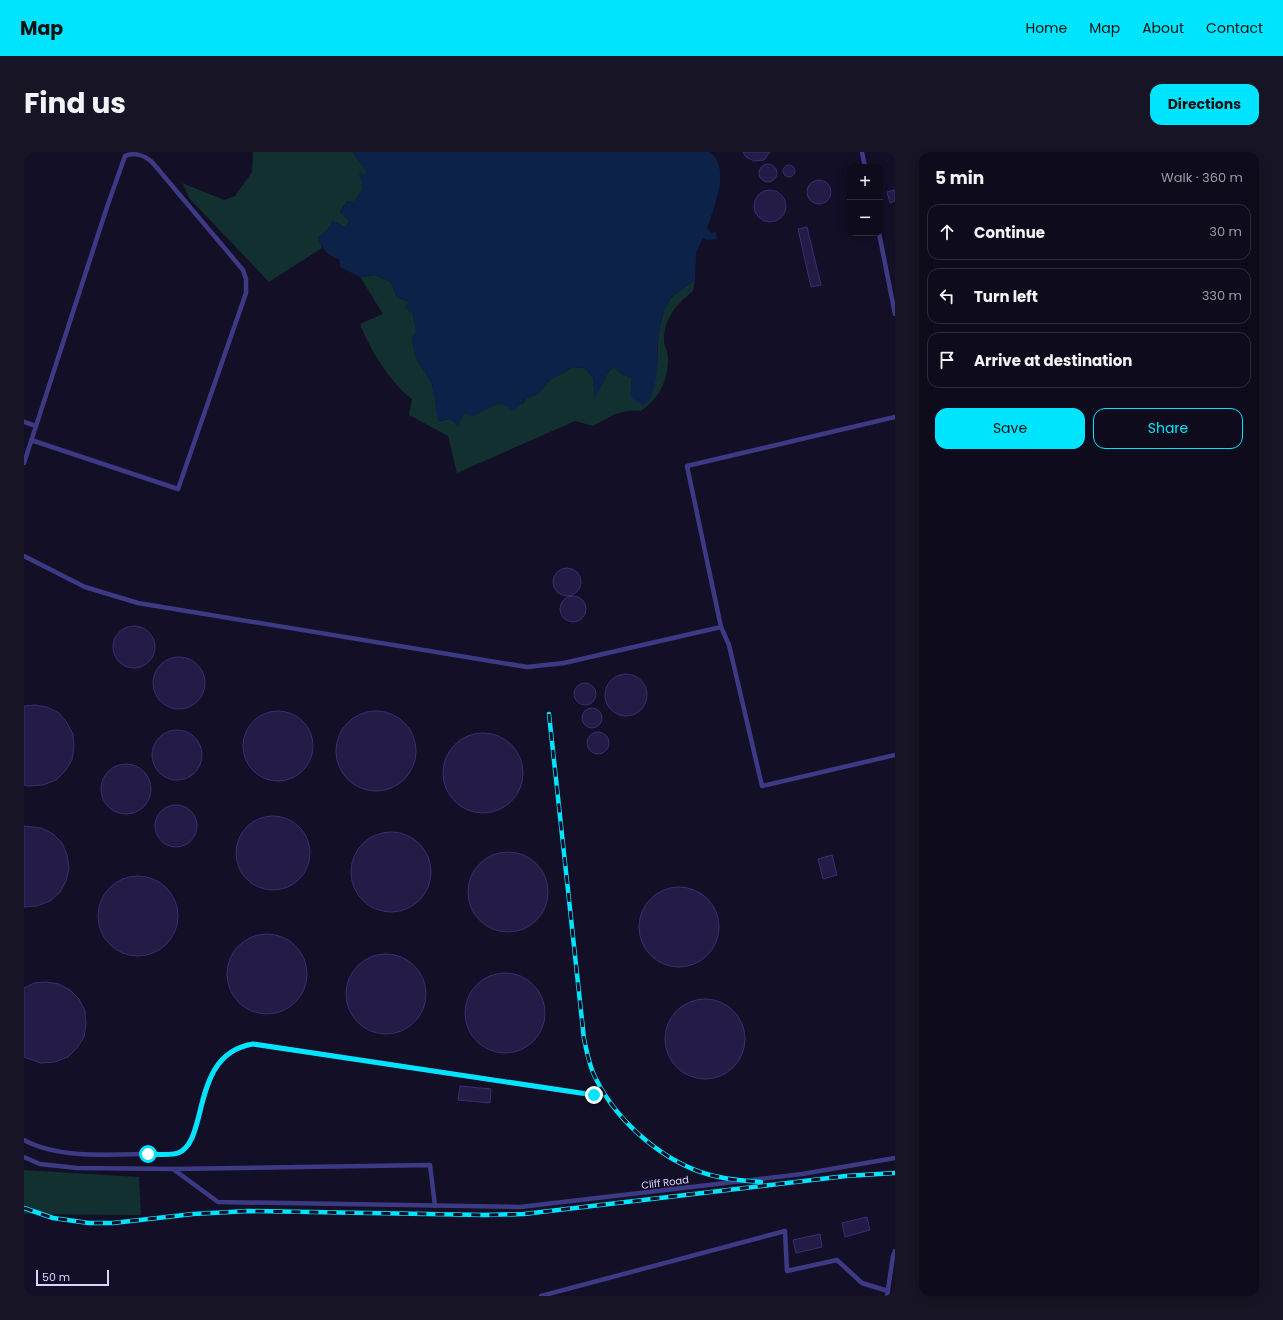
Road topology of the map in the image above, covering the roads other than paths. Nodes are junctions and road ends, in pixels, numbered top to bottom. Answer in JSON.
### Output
{"nodes":[{"id":1,"x":862,"y":152,"type":"edge"},
{"id":2,"x":865,"y":164,"type":"edge"},
{"id":3,"x":880,"y":236,"type":"edge"},
{"id":4,"x":895,"y":314,"type":"edge"},
{"id":5,"x":895,"y":417,"type":"edge"},
{"id":6,"x":24,"y":422,"type":"edge"},
{"id":7,"x":36,"y":426,"type":"junction"},
{"id":8,"x":31,"y":440,"type":"junction"},
{"id":9,"x":24,"y":463,"type":"edge"},
{"id":10,"x":24,"y":556,"type":"edge"},
{"id":11,"x":721,"y":627,"type":"junction"},
{"id":12,"x":895,"y":755,"type":"edge"},
{"id":13,"x":594,"y":1095,"type":"dead end"},
{"id":14,"x":24,"y":1140,"type":"edge"},
{"id":15,"x":24,"y":1157,"type":"edge"},
{"id":16,"x":895,"y":1158,"type":"edge"},
{"id":17,"x":173,"y":1169,"type":"junction"},
{"id":18,"x":435,"y":1206,"type":"junction"},
{"id":19,"x":895,"y":1251,"type":"edge"},
{"id":20,"x":888,"y":1294,"type":"edge"},
{"id":21,"x":541,"y":1296,"type":"edge"}],
"edges":[{"from":1,"to":2,"type":"lane"},
{"from":3,"to":4,"type":"lane"},
{"from":5,"to":11,"type":"lane"},
{"from":6,"to":7,"type":"lane"},
{"from":7,"to":8,"type":"lane"},
{"from":7,"to":8,"type":"lane"},
{"from":8,"to":9,"type":"lane"},
{"from":10,"to":11,"type":"lane"},
{"from":11,"to":12,"type":"lane"},
{"from":13,"to":14,"type":"lane"},
{"from":15,"to":17,"type":"lane"},
{"from":16,"to":18,"type":"lane","name":"Cliff Road"},
{"from":17,"to":18,"type":"lane","name":"Cliff Road"},
{"from":17,"to":18,"type":"lane"},
{"from":19,"to":20,"type":"lane"},
{"from":20,"to":21,"type":"lane"}]}
